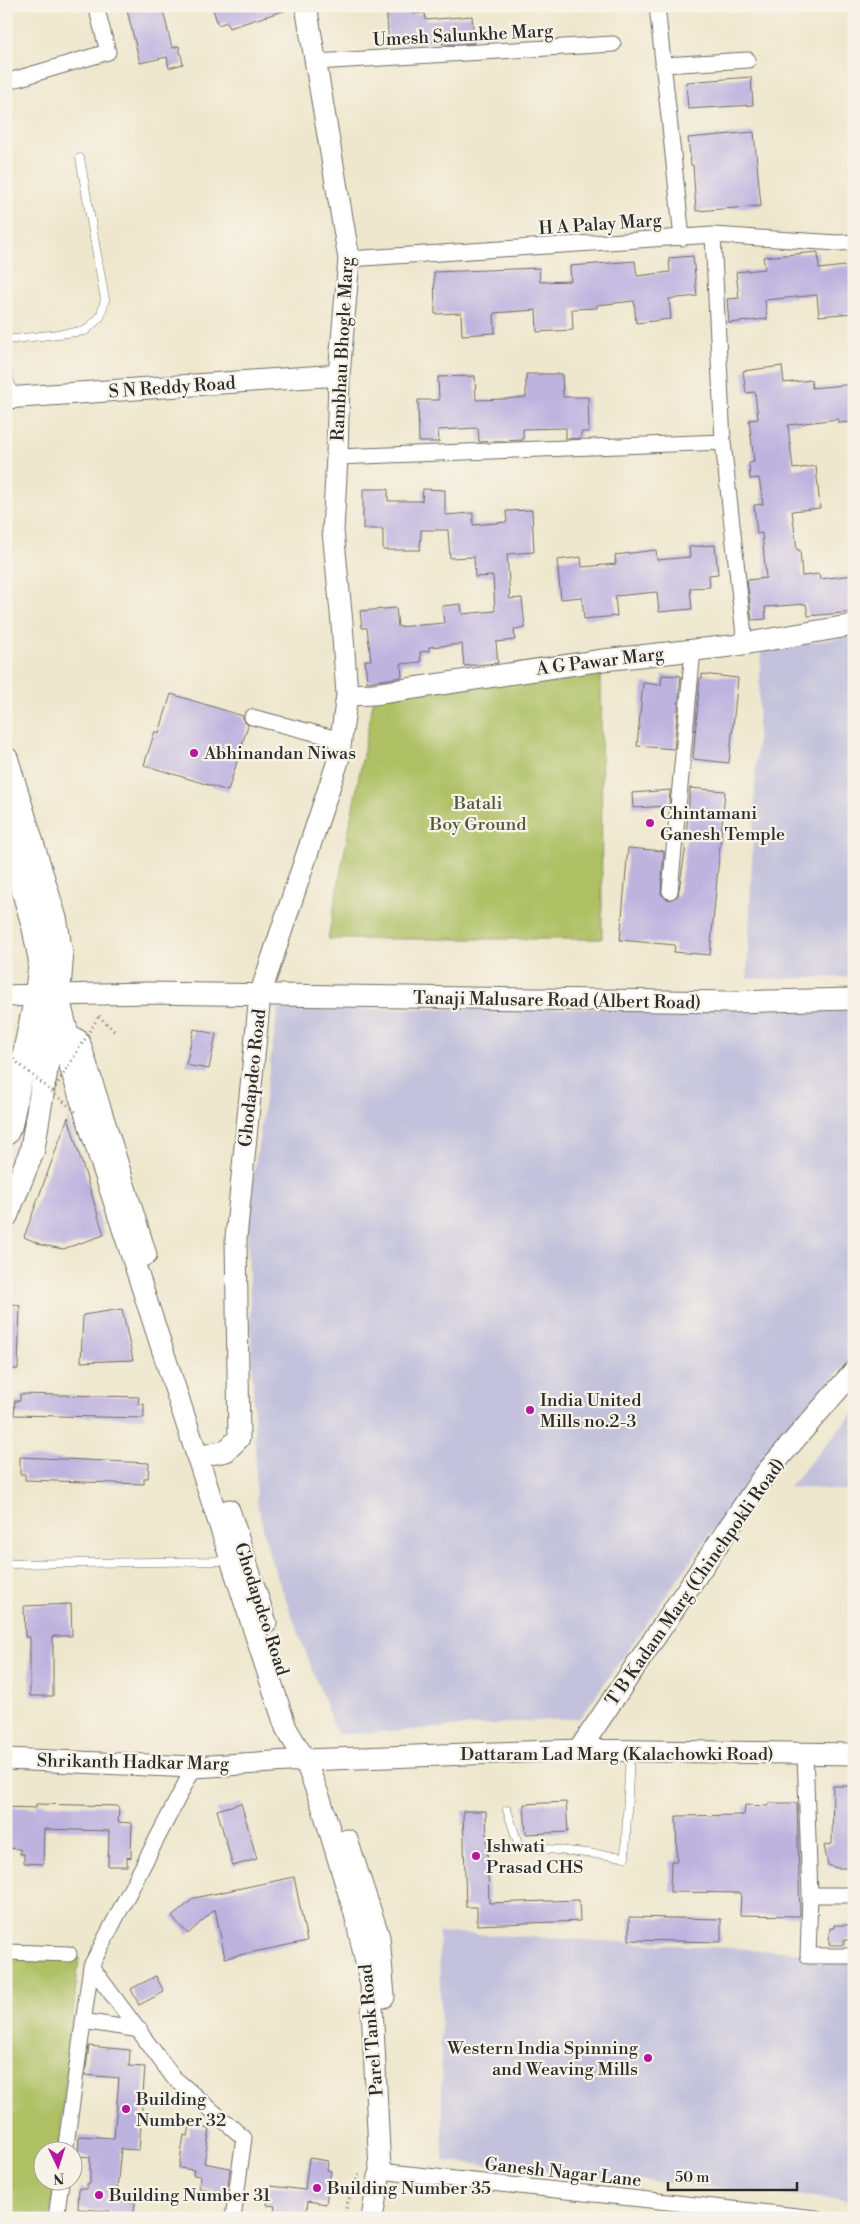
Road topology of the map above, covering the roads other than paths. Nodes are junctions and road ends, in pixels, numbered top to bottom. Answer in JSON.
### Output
{"nodes":[{"id":1,"x":96,"y":6,"type":"edge"},
{"id":2,"x":306,"y":6,"type":"edge"},
{"id":3,"x":657,"y":6,"type":"edge"},
{"id":4,"x":613,"y":44,"type":"dead end"},
{"id":5,"x":748,"y":60,"type":"dead end"},
{"id":6,"x":316,"y":62,"type":"junction"},
{"id":7,"x":663,"y":65,"type":"junction"},
{"id":8,"x":6,"y":82,"type":"edge"},
{"id":9,"x":80,"y":158,"type":"dead end"},
{"id":10,"x":713,"y":235,"type":"junction"},
{"id":11,"x":682,"y":238,"type":"junction"},
{"id":12,"x":854,"y":242,"type":"edge"},
{"id":13,"x":349,"y":259,"type":"junction"},
{"id":14,"x":6,"y":340,"type":"edge"},
{"id":15,"x":6,"y":368,"type":"edge"},
{"id":16,"x":339,"y":376,"type":"junction"},
{"id":17,"x":10,"y":398,"type":"edge"},
{"id":18,"x":723,"y":442,"type":"junction"},
{"id":19,"x":337,"y":457,"type":"junction"},
{"id":20,"x":854,"y":625,"type":"edge"},
{"id":21,"x":745,"y":644,"type":"junction"},
{"id":22,"x":693,"y":650,"type":"junction"},
{"id":23,"x":347,"y":695,"type":"junction"},
{"id":24,"x":252,"y":717,"type":"dead end"},
{"id":25,"x":342,"y":740,"type":"junction"},
{"id":26,"x":6,"y":759,"type":"edge"},
{"id":27,"x":6,"y":829,"type":"edge"},
{"id":28,"x":670,"y":891,"type":"dead end"},
{"id":29,"x":48,"y":995,"type":"junction"},
{"id":30,"x":6,"y":996,"type":"edge"},
{"id":31,"x":260,"y":996,"type":"junction"},
{"id":32,"x":854,"y":999,"type":"edge"},
{"id":33,"x":7,"y":1127,"type":"edge"},
{"id":34,"x":6,"y":1215,"type":"edge"},
{"id":35,"x":854,"y":1371,"type":"edge"},
{"id":36,"x":203,"y":1456,"type":"junction"},
{"id":37,"x":231,"y":1560,"type":"junction"},
{"id":38,"x":6,"y":1564,"type":"edge"},
{"id":39,"x":579,"y":1750,"type":"junction"},
{"id":40,"x":630,"y":1751,"type":"junction"},
{"id":41,"x":805,"y":1753,"type":"junction"},
{"id":42,"x":854,"y":1754,"type":"edge"},
{"id":43,"x":6,"y":1759,"type":"edge"},
{"id":44,"x":312,"y":1760,"type":"junction"},
{"id":45,"x":194,"y":1766,"type":"junction"},
{"id":46,"x":507,"y":1810,"type":"dead end"},
{"id":47,"x":810,"y":1895,"type":"junction"},
{"id":48,"x":854,"y":1895,"type":"edge"},
{"id":49,"x":6,"y":1952,"type":"edge"},
{"id":50,"x":69,"y":1954,"type":"dead end"},
{"id":51,"x":854,"y":1956,"type":"edge"},
{"id":52,"x":91,"y":1966,"type":"junction"},
{"id":53,"x":83,"y":2021,"type":"junction"},
{"id":54,"x":140,"y":2030,"type":"junction"},
{"id":55,"x":66,"y":2142,"type":"edge"},
{"id":56,"x":388,"y":2173,"type":"junction"},
{"id":57,"x":60,"y":2192,"type":"edge"},
{"id":58,"x":740,"y":2214,"type":"edge"},
{"id":59,"x":56,"y":2218,"type":"edge"},
{"id":60,"x":233,"y":2218,"type":"edge"},
{"id":61,"x":372,"y":2218,"type":"edge"},
{"id":62,"x":386,"y":2218,"type":"edge"},
{"id":63,"x":816,"y":2218,"type":"edge"}],
"edges":[{"from":1,"to":8,"type":"street"},
{"from":2,"to":6,"type":"street","name":"Rambhau Bhogle Marg"},
{"from":3,"to":7,"type":"street"},
{"from":4,"to":6,"type":"street","name":"Umesh Salunkhe Marg"},
{"from":5,"to":7,"type":"street"},
{"from":6,"to":13,"type":"street","name":"Rambhau Bhogle Marg"},
{"from":7,"to":11,"type":"street"},
{"from":9,"to":14,"type":"lane"},
{"from":10,"to":11,"type":"street","name":"H A Palay Marg"},
{"from":10,"to":12,"type":"street","name":"H A Palay Marg"},
{"from":10,"to":18,"type":"street"},
{"from":11,"to":13,"type":"street","name":"H A Palay Marg"},
{"from":13,"to":16,"type":"street","name":"Rambhau Bhogle Marg"},
{"from":15,"to":17,"type":"lane"},
{"from":16,"to":17,"type":"street","name":"S N Reddy Road"},
{"from":16,"to":19,"type":"street","name":"Rambhau Bhogle Marg"},
{"from":18,"to":19,"type":"street"},
{"from":18,"to":21,"type":"street"},
{"from":19,"to":23,"type":"street","name":"Rambhau Bhogle Marg"},
{"from":20,"to":21,"type":"street","name":"A G Pawar Marg"},
{"from":21,"to":22,"type":"street","name":"A G Pawar Marg"},
{"from":22,"to":23,"type":"street","name":"A G Pawar Marg"},
{"from":22,"to":28,"type":"street"},
{"from":23,"to":25,"type":"street","name":"Ghodapdeo Road"},
{"from":24,"to":25,"type":"street"},
{"from":25,"to":31,"type":"street","name":"Ghodapdeo Road"},
{"from":26,"to":29,"type":"main road"},
{"from":27,"to":29,"type":"main road"},
{"from":29,"to":30,"type":"street","name":"Tanaji Malusare Road (Albert Road)"},
{"from":29,"to":31,"type":"street","name":"Tanaji Malusare Road (Albert Road)"},
{"from":29,"to":33,"type":"main road"},
{"from":29,"to":34,"type":"main road"},
{"from":29,"to":36,"type":"street","name":"Ghodapdeo Road"},
{"from":31,"to":32,"type":"street","name":"Tanaji Malusare Road (Albert Road)"},
{"from":31,"to":36,"type":"street","name":"Ghodapdeo Road"},
{"from":35,"to":39,"type":"street","name":"T B Kadam Marg (Chinchpokli Road)"},
{"from":36,"to":37,"type":"street","name":"Ghodapdeo Road"},
{"from":36,"to":44,"type":"street","name":"Ghodapdeo Road"},
{"from":37,"to":38,"type":"lane"},
{"from":37,"to":44,"type":"street","name":"Ghodapdeo Road"},
{"from":39,"to":40,"type":"street","name":"Dattaram Lad Marg (Kalachowki Road)"},
{"from":39,"to":44,"type":"street","name":"Dattaram Lad Marg (Kalachowki Road)"},
{"from":40,"to":41,"type":"street","name":"Dattaram Lad Marg (Kalachowki Road)"},
{"from":40,"to":46,"type":"lane"},
{"from":41,"to":42,"type":"street","name":"Dattaram Lad Marg (Kalachowki Road)"},
{"from":41,"to":47,"type":"street"},
{"from":43,"to":45,"type":"street","name":"Shrikanth Hadkar Marg"},
{"from":44,"to":45,"type":"street","name":"Shrikanth Hadkar Marg"},
{"from":44,"to":56,"type":"street","name":"Parel Tank Road"},
{"from":45,"to":52,"type":"street"},
{"from":47,"to":48,"type":"street"},
{"from":47,"to":51,"type":"street"},
{"from":49,"to":50,"type":"street"},
{"from":52,"to":53,"type":"street"},
{"from":52,"to":54,"type":"street"},
{"from":53,"to":54,"type":"street"},
{"from":53,"to":55,"type":"street"},
{"from":54,"to":60,"type":"street"},
{"from":56,"to":58,"type":"street","name":"Ganesh Nagar Lane"},
{"from":56,"to":61,"type":"street","name":"Parel Tank Road"},
{"from":56,"to":62,"type":"street"},
{"from":57,"to":59,"type":"street"},
{"from":58,"to":63,"type":"street","name":"Ganesh Nagar Lane"}]}
